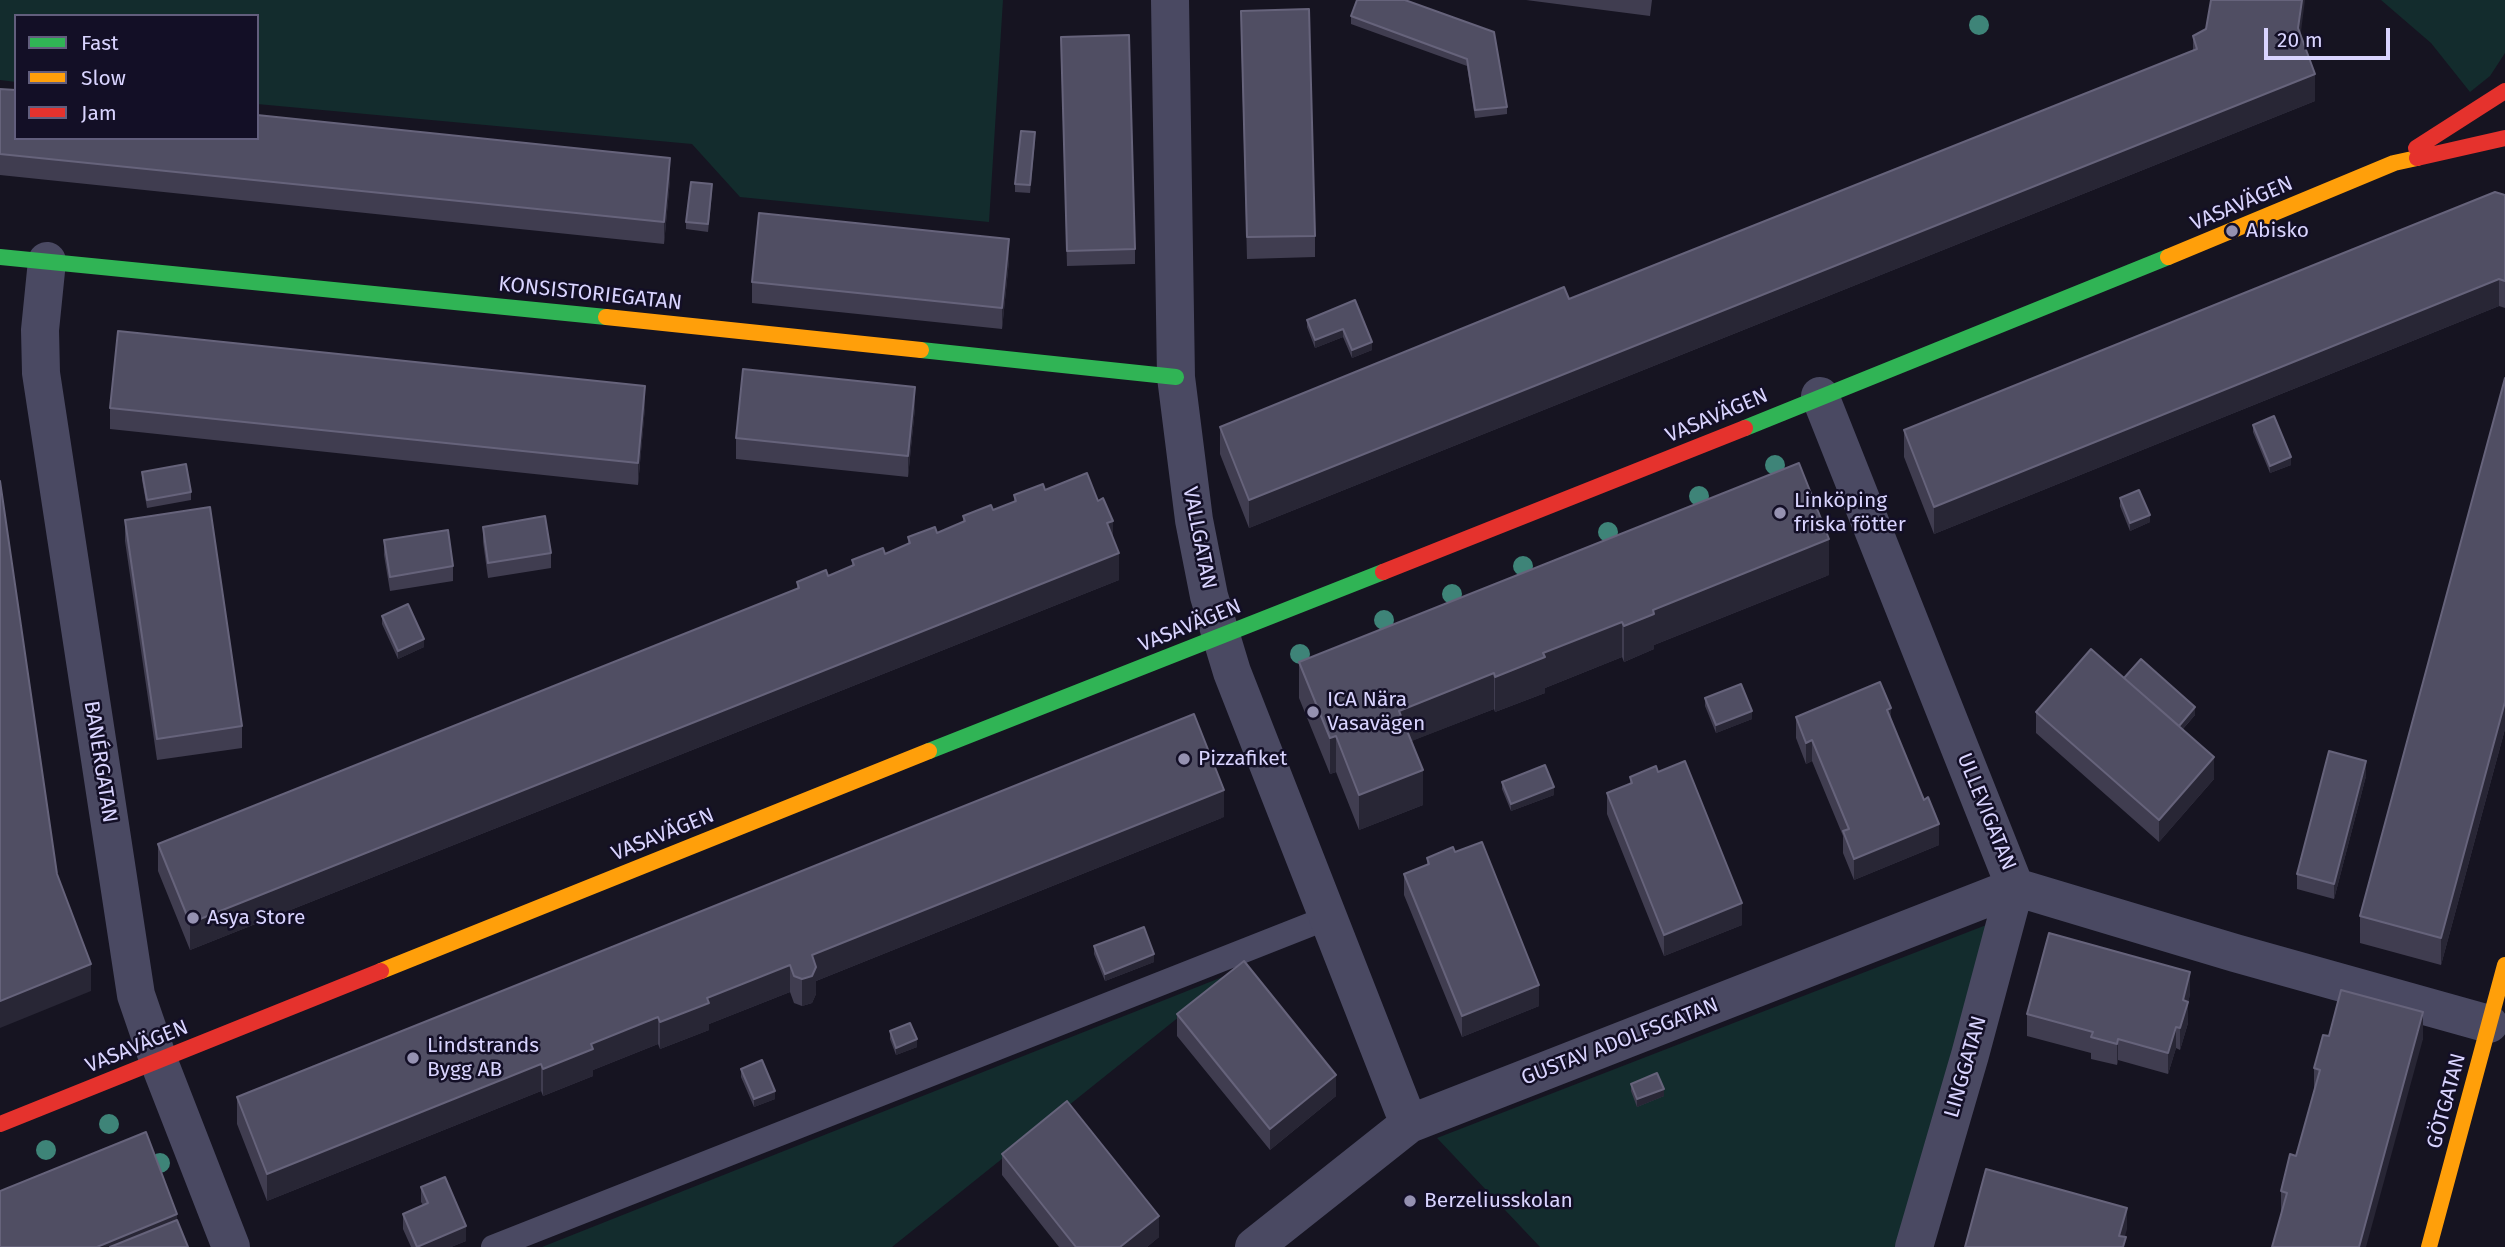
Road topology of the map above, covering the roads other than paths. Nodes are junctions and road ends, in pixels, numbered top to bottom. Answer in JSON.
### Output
{"nodes":[{"id":1,"x":1170,"y":0,"type":"edge"},
{"id":2,"x":2505,"y":91,"type":"edge"},
{"id":3,"x":2505,"y":138,"type":"edge"},
{"id":4,"x":2394,"y":163,"type":"junction"},
{"id":5,"x":0,"y":257,"type":"edge"},
{"id":6,"x":47,"y":261,"type":"junction"},
{"id":7,"x":1176,"y":377,"type":"junction"},
{"id":8,"x":1820,"y":396,"type":"junction"},
{"id":9,"x":1220,"y":637,"type":"junction"},
{"id":10,"x":2015,"y":887,"type":"junction"},
{"id":11,"x":1327,"y":918,"type":"junction"},
{"id":12,"x":2505,"y":965,"type":"edge"},
{"id":13,"x":2495,"y":1017,"type":"edge"},
{"id":14,"x":159,"y":1062,"type":"junction"},
{"id":15,"x":0,"y":1124,"type":"edge"},
{"id":16,"x":1409,"y":1124,"type":"junction"},
{"id":17,"x":231,"y":1247,"type":"edge"},
{"id":18,"x":493,"y":1247,"type":"edge"},
{"id":19,"x":1254,"y":1247,"type":"edge"},
{"id":20,"x":1914,"y":1247,"type":"edge"},
{"id":21,"x":2429,"y":1247,"type":"edge"}],
"edges":[{"from":1,"to":7,"type":"street","name":"VALLGATAN"},
{"from":2,"to":4,"type":"main road","name":"VASAVÄGEN"},
{"from":3,"to":4,"type":"main road","name":"VASAVÄGEN"},
{"from":4,"to":8,"type":"main road","name":"VASAVÄGEN"},
{"from":5,"to":6,"type":"main road","name":"KONSISTORIEGATAN"},
{"from":6,"to":7,"type":"main road","name":"KONSISTORIEGATAN"},
{"from":6,"to":14,"type":"street","name":"BANÉRGATAN"},
{"from":7,"to":9,"type":"street","name":"VALLGATAN"},
{"from":8,"to":9,"type":"main road","name":"VASAVÄGEN"},
{"from":8,"to":10,"type":"street","name":"ULLEVIGATAN"},
{"from":9,"to":11,"type":"street","name":"VALLGATAN"},
{"from":9,"to":14,"type":"main road","name":"VASAVÄGEN"},
{"from":10,"to":13,"type":"street","name":"ULLEVIGATAN"},
{"from":10,"to":16,"type":"street","name":"GUSTAV ADOLFSGATAN"},
{"from":10,"to":20,"type":"street","name":"LINGGATAN"},
{"from":11,"to":16,"type":"street","name":"VALLGATAN"},
{"from":11,"to":18,"type":"lane"},
{"from":12,"to":13,"type":"main road","name":"GÖTGATAN"},
{"from":13,"to":21,"type":"main road","name":"GÖTGATAN"},
{"from":14,"to":15,"type":"main road","name":"VASAVÄGEN"},
{"from":14,"to":17,"type":"street","name":"BANÉRGATAN"},
{"from":16,"to":19,"type":"street","name":"GUSTAV ADOLFSGATAN"}]}
